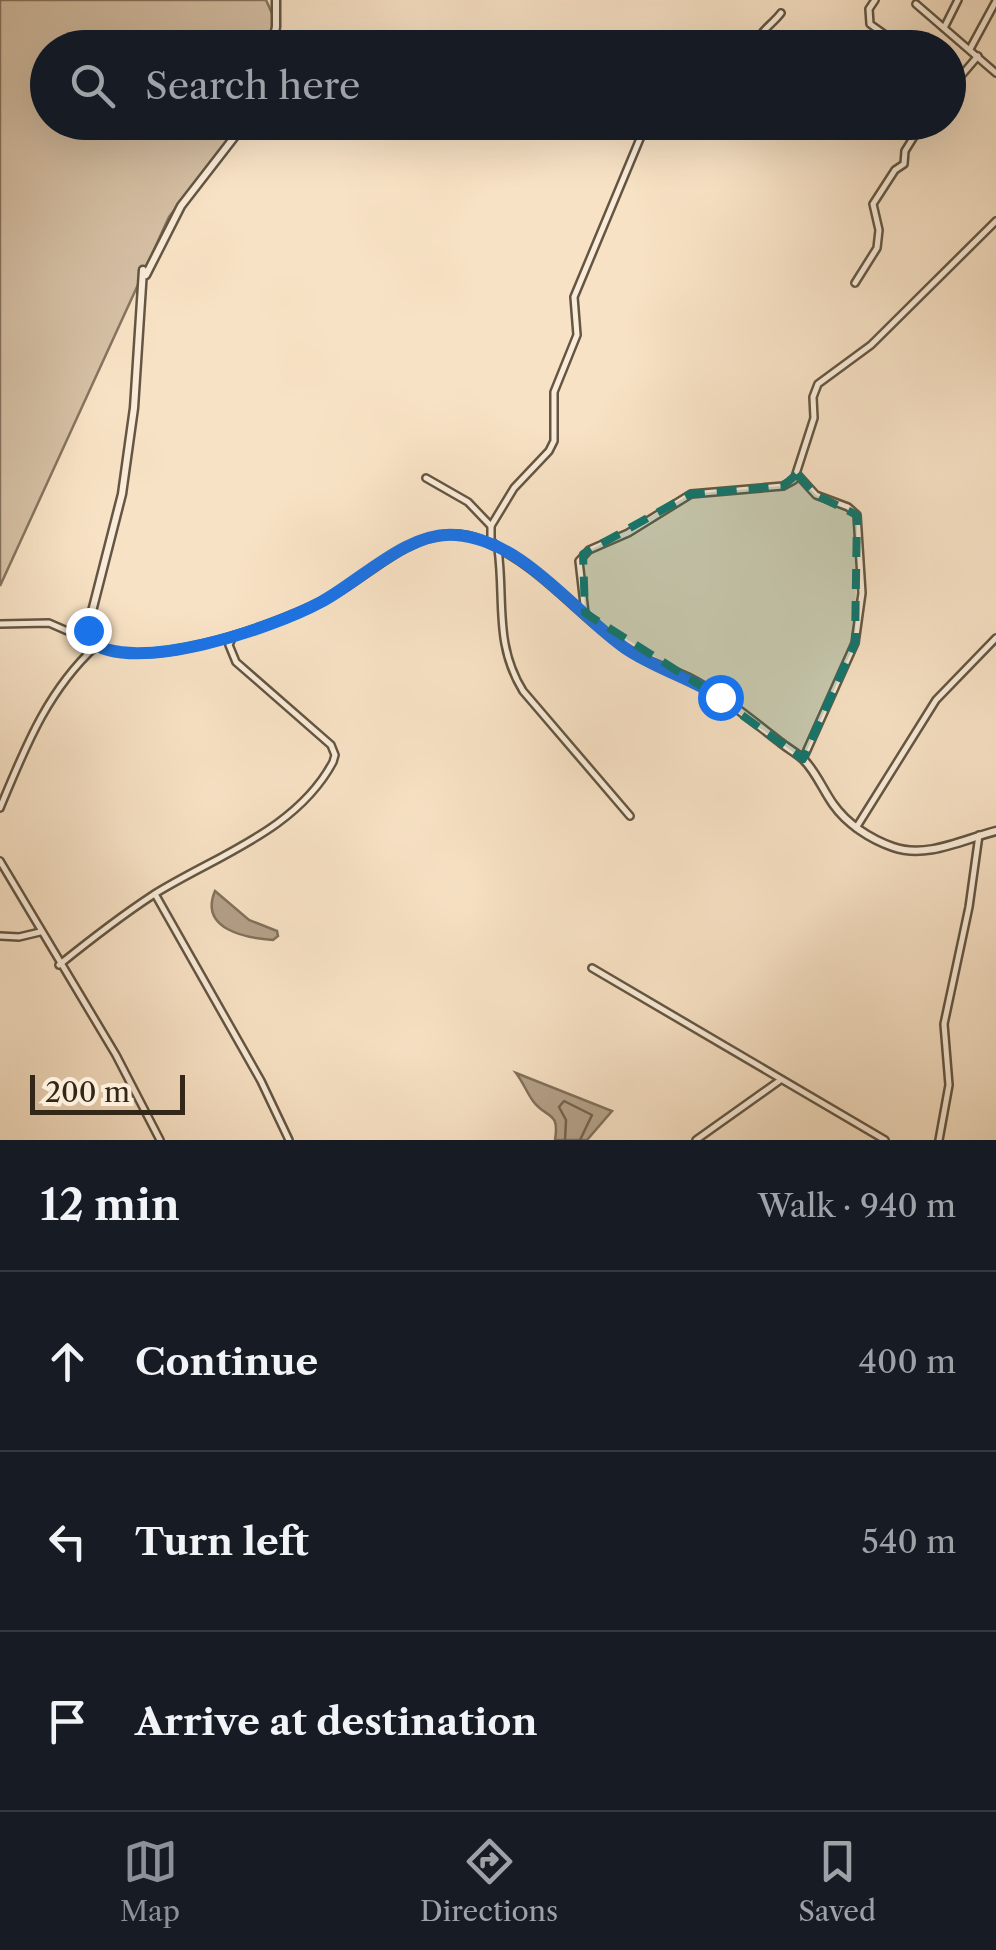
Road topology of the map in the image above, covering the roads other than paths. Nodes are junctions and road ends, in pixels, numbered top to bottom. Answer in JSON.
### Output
{"nodes":[{"id":1,"x":276,"y":0,"type":"edge"},
{"id":2,"x":875,"y":0,"type":"edge"},
{"id":3,"x":958,"y":0,"type":"edge"},
{"id":4,"x":996,"y":0,"type":"edge"},
{"id":5,"x":916,"y":4,"type":"dead end"},
{"id":6,"x":782,"y":12,"type":"dead end"},
{"id":7,"x":944,"y":28,"type":"junction"},
{"id":8,"x":275,"y":30,"type":"edge"},
{"id":9,"x":763,"y":30,"type":"edge"},
{"id":10,"x":878,"y":30,"type":"edge"},
{"id":11,"x":946,"y":30,"type":"edge"},
{"id":12,"x":966,"y":46,"type":"edge"},
{"id":13,"x":970,"y":49,"type":"junction"},
{"id":14,"x":978,"y":56,"type":"junction"},
{"id":15,"x":966,"y":70,"type":"edge"},
{"id":16,"x":996,"y":73,"type":"edge"},
{"id":17,"x":232,"y":140,"type":"edge"},
{"id":18,"x":639,"y":140,"type":"edge"},
{"id":19,"x":912,"y":140,"type":"edge"},
{"id":20,"x":996,"y":221,"type":"edge"},
{"id":21,"x":143,"y":270,"type":"dead end"},
{"id":22,"x":143,"y":281,"type":"junction"},
{"id":23,"x":855,"y":284,"type":"dead end"},
{"id":24,"x":797,"y":474,"type":"junction"},
{"id":25,"x":426,"y":478,"type":"dead end"},
{"id":26,"x":491,"y":526,"type":"junction"},
{"id":27,"x":498,"y":549,"type":"junction"},
{"id":28,"x":585,"y":613,"type":"junction"},
{"id":29,"x":0,"y":624,"type":"edge"},
{"id":30,"x":232,"y":636,"type":"junction"},
{"id":31,"x":996,"y":638,"type":"edge"},
{"id":32,"x":88,"y":640,"type":"junction"},
{"id":33,"x":96,"y":646,"type":"junction"},
{"id":34,"x":803,"y":759,"type":"junction"},
{"id":35,"x":0,"y":808,"type":"edge"},
{"id":36,"x":630,"y":816,"type":"dead end"},
{"id":37,"x":856,"y":828,"type":"junction"},
{"id":38,"x":996,"y":830,"type":"edge"},
{"id":39,"x":979,"y":835,"type":"junction"},
{"id":40,"x":0,"y":861,"type":"edge"},
{"id":41,"x":155,"y":894,"type":"junction"},
{"id":42,"x":40,"y":932,"type":"junction"},
{"id":43,"x":0,"y":936,"type":"edge"},
{"id":44,"x":59,"y":965,"type":"junction"},
{"id":45,"x":592,"y":968,"type":"dead end"},
{"id":46,"x":780,"y":1081,"type":"junction"},
{"id":47,"x":160,"y":1140,"type":"edge"},
{"id":48,"x":290,"y":1140,"type":"edge"},
{"id":49,"x":696,"y":1140,"type":"edge"},
{"id":50,"x":885,"y":1140,"type":"edge"},
{"id":51,"x":939,"y":1140,"type":"edge"}],
"edges":[{"from":1,"to":8,"type":"street"},
{"from":2,"to":10,"type":"street"},
{"from":3,"to":7,"type":"street"},
{"from":4,"to":13,"type":"street"},
{"from":5,"to":7,"type":"street"},
{"from":6,"to":9,"type":"street"},
{"from":7,"to":11,"type":"street"},
{"from":12,"to":13,"type":"street"},
{"from":13,"to":14,"type":"street"},
{"from":14,"to":15,"type":"street"},
{"from":14,"to":16,"type":"street"},
{"from":17,"to":22,"type":"street"},
{"from":18,"to":26,"type":"street"},
{"from":19,"to":23,"type":"street"},
{"from":20,"to":24,"type":"street"},
{"from":21,"to":22,"type":"street"},
{"from":22,"to":32,"type":"street"},
{"from":24,"to":28,"type":"street"},
{"from":24,"to":34,"type":"street"},
{"from":25,"to":26,"type":"street"},
{"from":26,"to":27,"type":"street"},
{"from":27,"to":28,"type":"street"},
{"from":27,"to":30,"type":"street"},
{"from":27,"to":36,"type":"street"},
{"from":28,"to":34,"type":"street"},
{"from":29,"to":32,"type":"street"},
{"from":30,"to":33,"type":"street"},
{"from":30,"to":41,"type":"street"},
{"from":31,"to":37,"type":"street"},
{"from":32,"to":33,"type":"street"},
{"from":33,"to":35,"type":"street"},
{"from":34,"to":37,"type":"street"},
{"from":37,"to":39,"type":"street"},
{"from":38,"to":39,"type":"street"},
{"from":39,"to":51,"type":"street"},
{"from":40,"to":42,"type":"street"},
{"from":41,"to":44,"type":"street"},
{"from":41,"to":48,"type":"street"},
{"from":42,"to":43,"type":"street"},
{"from":42,"to":44,"type":"street"},
{"from":44,"to":47,"type":"street"},
{"from":45,"to":46,"type":"street"},
{"from":46,"to":49,"type":"street"},
{"from":46,"to":50,"type":"street"}]}
